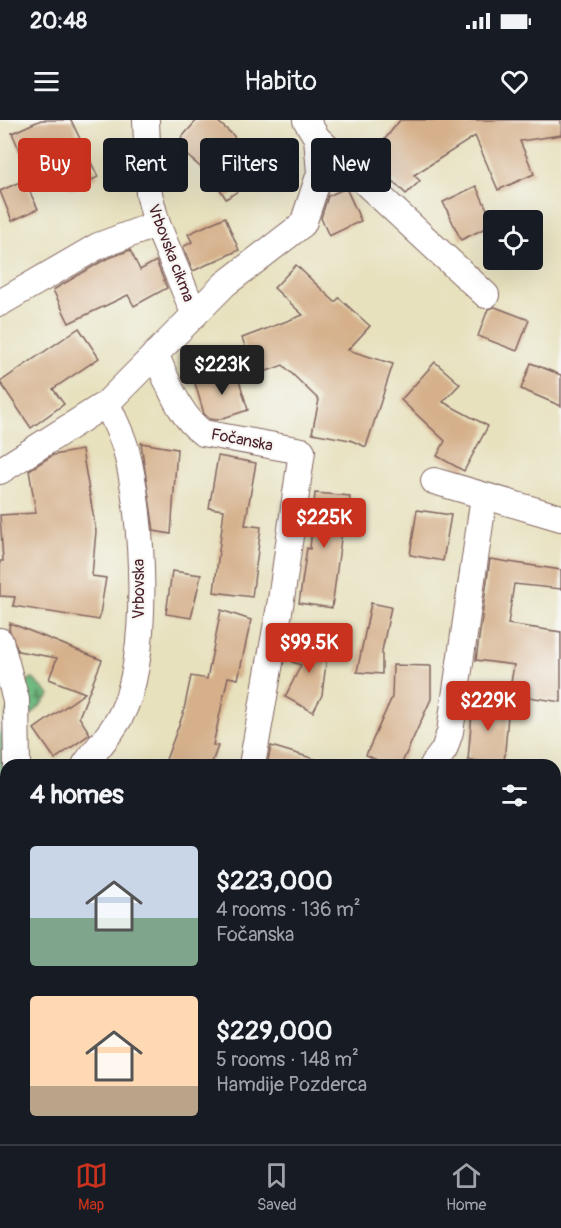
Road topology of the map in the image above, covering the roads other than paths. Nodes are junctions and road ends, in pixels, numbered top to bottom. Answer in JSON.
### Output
{"nodes":[{"id":1,"x":146,"y":120,"type":"edge"},
{"id":2,"x":311,"y":129,"type":"edge"},
{"id":3,"x":157,"y":224,"type":"junction"},
{"id":4,"x":486,"y":295,"type":"dead end"},
{"id":5,"x":0,"y":303,"type":"edge"},
{"id":6,"x":194,"y":313,"type":"junction"},
{"id":7,"x":155,"y":354,"type":"junction"},
{"id":8,"x":107,"y":404,"type":"junction"},
{"id":9,"x":0,"y":471,"type":"edge"},
{"id":10,"x":434,"y":482,"type":"dead end"},
{"id":11,"x":484,"y":496,"type":"junction"},
{"id":12,"x":561,"y":518,"type":"edge"},
{"id":13,"x":0,"y":641,"type":"edge"},
{"id":14,"x":17,"y":759,"type":"edge"},
{"id":15,"x":89,"y":759,"type":"edge"},
{"id":16,"x":253,"y":759,"type":"edge"},
{"id":17,"x":437,"y":759,"type":"edge"}],
"edges":[{"from":1,"to":3,"type":"street","name":"Vrbovska cikma"},
{"from":2,"to":4,"type":"street"},
{"from":2,"to":6,"type":"street"},
{"from":3,"to":5,"type":"street"},
{"from":3,"to":6,"type":"street","name":"Vrbovska cikma"},
{"from":6,"to":7,"type":"street"},
{"from":7,"to":8,"type":"street"},
{"from":7,"to":16,"type":"street","name":"Fočanska"},
{"from":8,"to":9,"type":"street"},
{"from":8,"to":15,"type":"street","name":"Vrbovska"},
{"from":10,"to":11,"type":"street"},
{"from":11,"to":12,"type":"street"},
{"from":11,"to":17,"type":"street"},
{"from":13,"to":14,"type":"street"}]}
